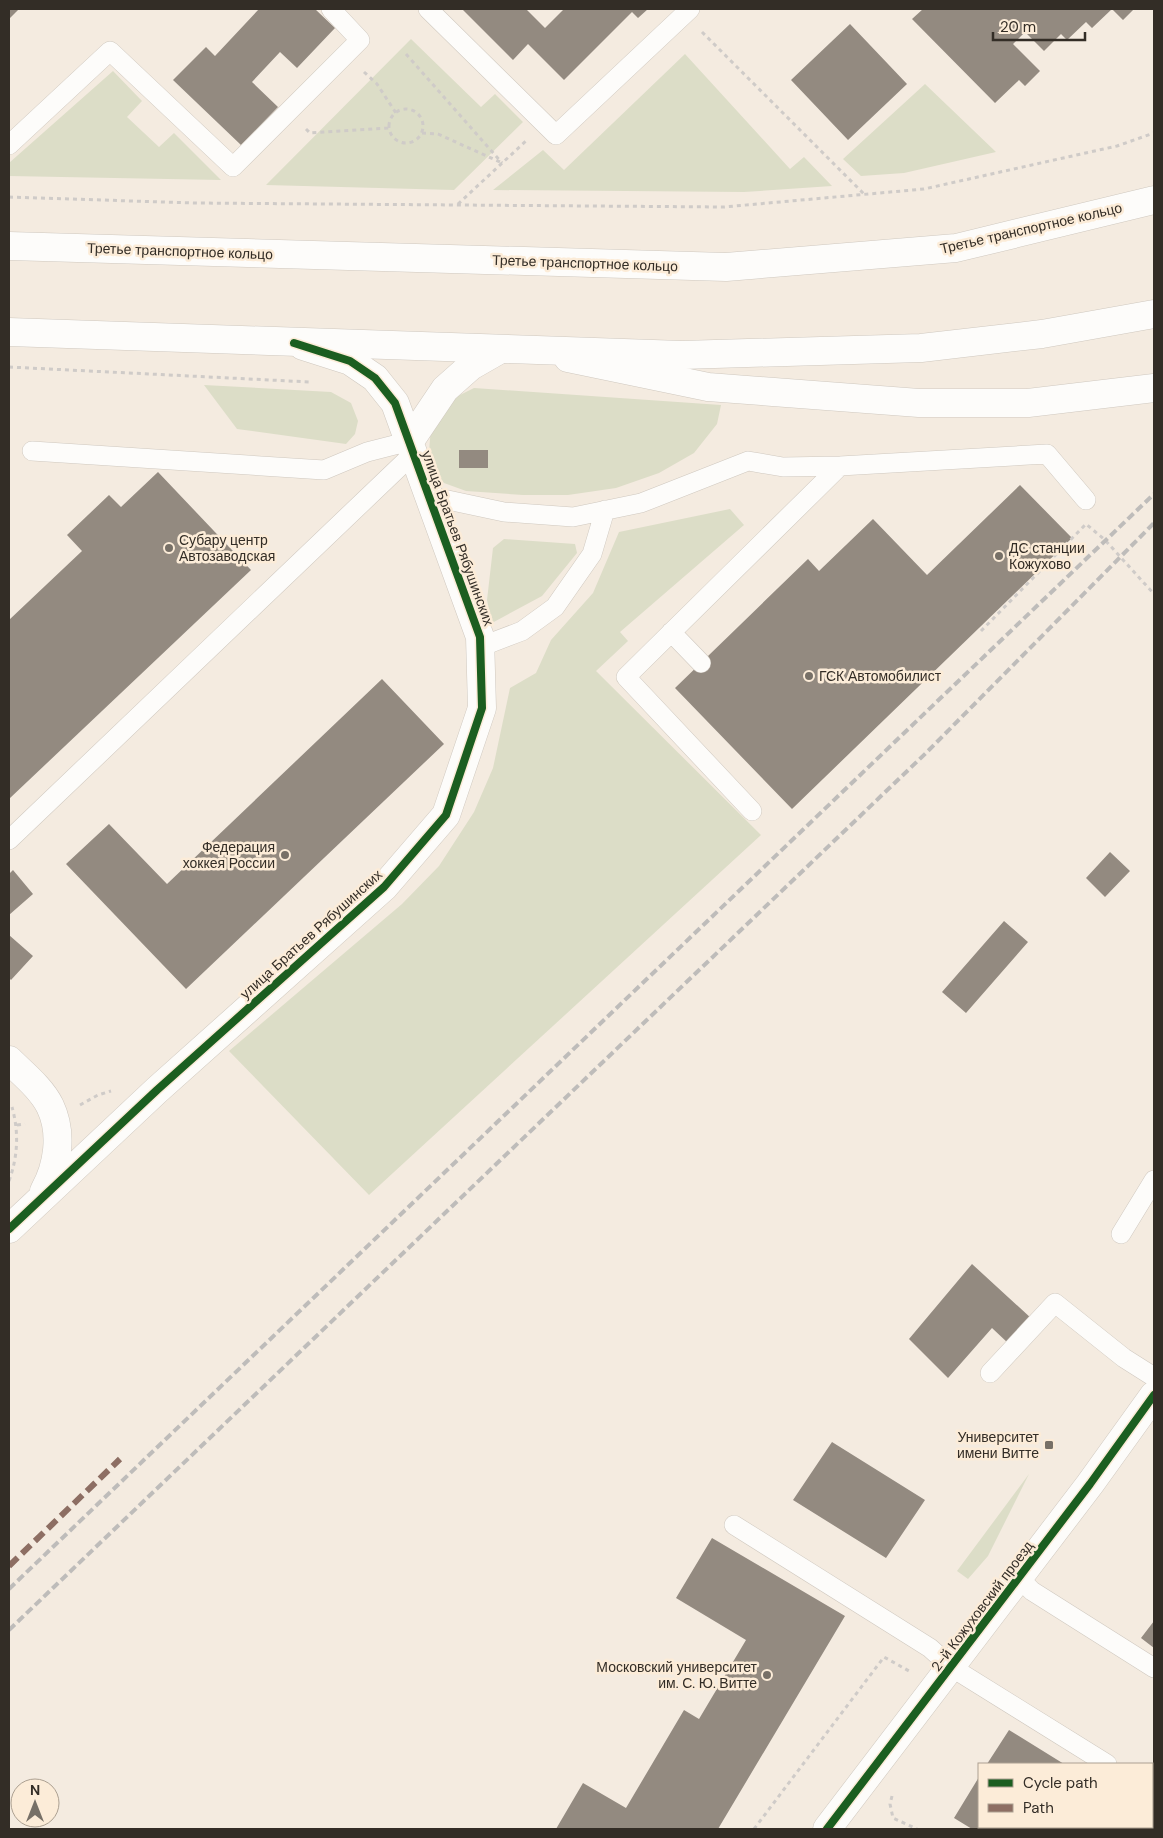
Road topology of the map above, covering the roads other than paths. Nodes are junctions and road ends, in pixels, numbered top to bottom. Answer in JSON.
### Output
{"nodes":[{"id":1,"x":331,"y":9,"type":"edge"},
{"id":2,"x":428,"y":9,"type":"edge"},
{"id":3,"x":687,"y":12,"type":"edge"},
{"id":4,"x":9,"y":145,"type":"edge"},
{"id":5,"x":1154,"y":200,"type":"edge"},
{"id":6,"x":9,"y":246,"type":"edge"},
{"id":7,"x":1154,"y":314,"type":"edge"},
{"id":8,"x":9,"y":332,"type":"edge"},
{"id":9,"x":294,"y":343,"type":"junction"},
{"id":10,"x":499,"y":350,"type":"junction"},
{"id":11,"x":538,"y":351,"type":"junction"},
{"id":12,"x":1154,"y":388,"type":"edge"},
{"id":13,"x":412,"y":447,"type":"junction"},
{"id":14,"x":32,"y":451,"type":"dead end"},
{"id":15,"x":840,"y":466,"type":"junction"},
{"id":16,"x":429,"y":496,"type":"junction"},
{"id":17,"x":1086,"y":500,"type":"dead end"},
{"id":18,"x":605,"y":510,"type":"junction"},
{"id":19,"x":671,"y":632,"type":"junction"},
{"id":20,"x":480,"y":647,"type":"junction"},
{"id":21,"x":701,"y":663,"type":"dead end"},
{"id":22,"x":752,"y":811,"type":"dead end"},
{"id":23,"x":9,"y":840,"type":"edge"},
{"id":24,"x":9,"y":1060,"type":"edge"},
{"id":25,"x":1154,"y":1180,"type":"edge"},
{"id":26,"x":40,"y":1198,"type":"junction"},
{"id":27,"x":9,"y":1229,"type":"edge"},
{"id":28,"x":1121,"y":1234,"type":"dead end"},
{"id":29,"x":990,"y":1373,"type":"dead end"},
{"id":30,"x":1154,"y":1377,"type":"edge"},
{"id":31,"x":1154,"y":1395,"type":"edge"},
{"id":32,"x":734,"y":1525,"type":"dead end"},
{"id":33,"x":1019,"y":1578,"type":"junction"},
{"id":34,"x":951,"y":1667,"type":"junction"},
{"id":35,"x":1154,"y":1668,"type":"edge"},
{"id":36,"x":1105,"y":1763,"type":"edge"},
{"id":37,"x":831,"y":1828,"type":"edge"}],
"edges":[{"from":1,"to":4,"type":"lane"},
{"from":2,"to":3,"type":"lane"},
{"from":5,"to":6,"type":"main road","name":"Третье транспортное кольцо"},
{"from":7,"to":11,"type":"main road"},
{"from":8,"to":9,"type":"main road"},
{"from":9,"to":10,"type":"main road"},
{"from":9,"to":13,"type":"main road","name":"улица Братьев Рябушинских"},
{"from":10,"to":11,"type":"main road"},
{"from":10,"to":13,"type":"main road"},
{"from":11,"to":12,"type":"main road"},
{"from":13,"to":14,"type":"lane"},
{"from":13,"to":16,"type":"main road","name":"улица Братьев Рябушинских"},
{"from":13,"to":23,"type":"lane"},
{"from":15,"to":17,"type":"lane"},
{"from":15,"to":18,"type":"lane"},
{"from":15,"to":19,"type":"lane"},
{"from":16,"to":18,"type":"lane"},
{"from":16,"to":20,"type":"main road","name":"улица Братьев Рябушинских"},
{"from":18,"to":20,"type":"lane"},
{"from":19,"to":21,"type":"lane"},
{"from":19,"to":22,"type":"lane"},
{"from":20,"to":26,"type":"main road","name":"улица Братьев Рябушинских"},
{"from":24,"to":26,"type":"main road"},
{"from":25,"to":28,"type":"lane"},
{"from":26,"to":27,"type":"main road","name":"улица Братьев Рябушинских"},
{"from":29,"to":30,"type":"lane"},
{"from":31,"to":33,"type":"main road","name":"2-й Кожуховский проезд"},
{"from":32,"to":34,"type":"lane"},
{"from":33,"to":34,"type":"main road","name":"2-й Кожуховский проезд"},
{"from":33,"to":35,"type":"lane"},
{"from":34,"to":36,"type":"lane"},
{"from":34,"to":37,"type":"main road","name":"2-й Кожуховский проезд"}]}
